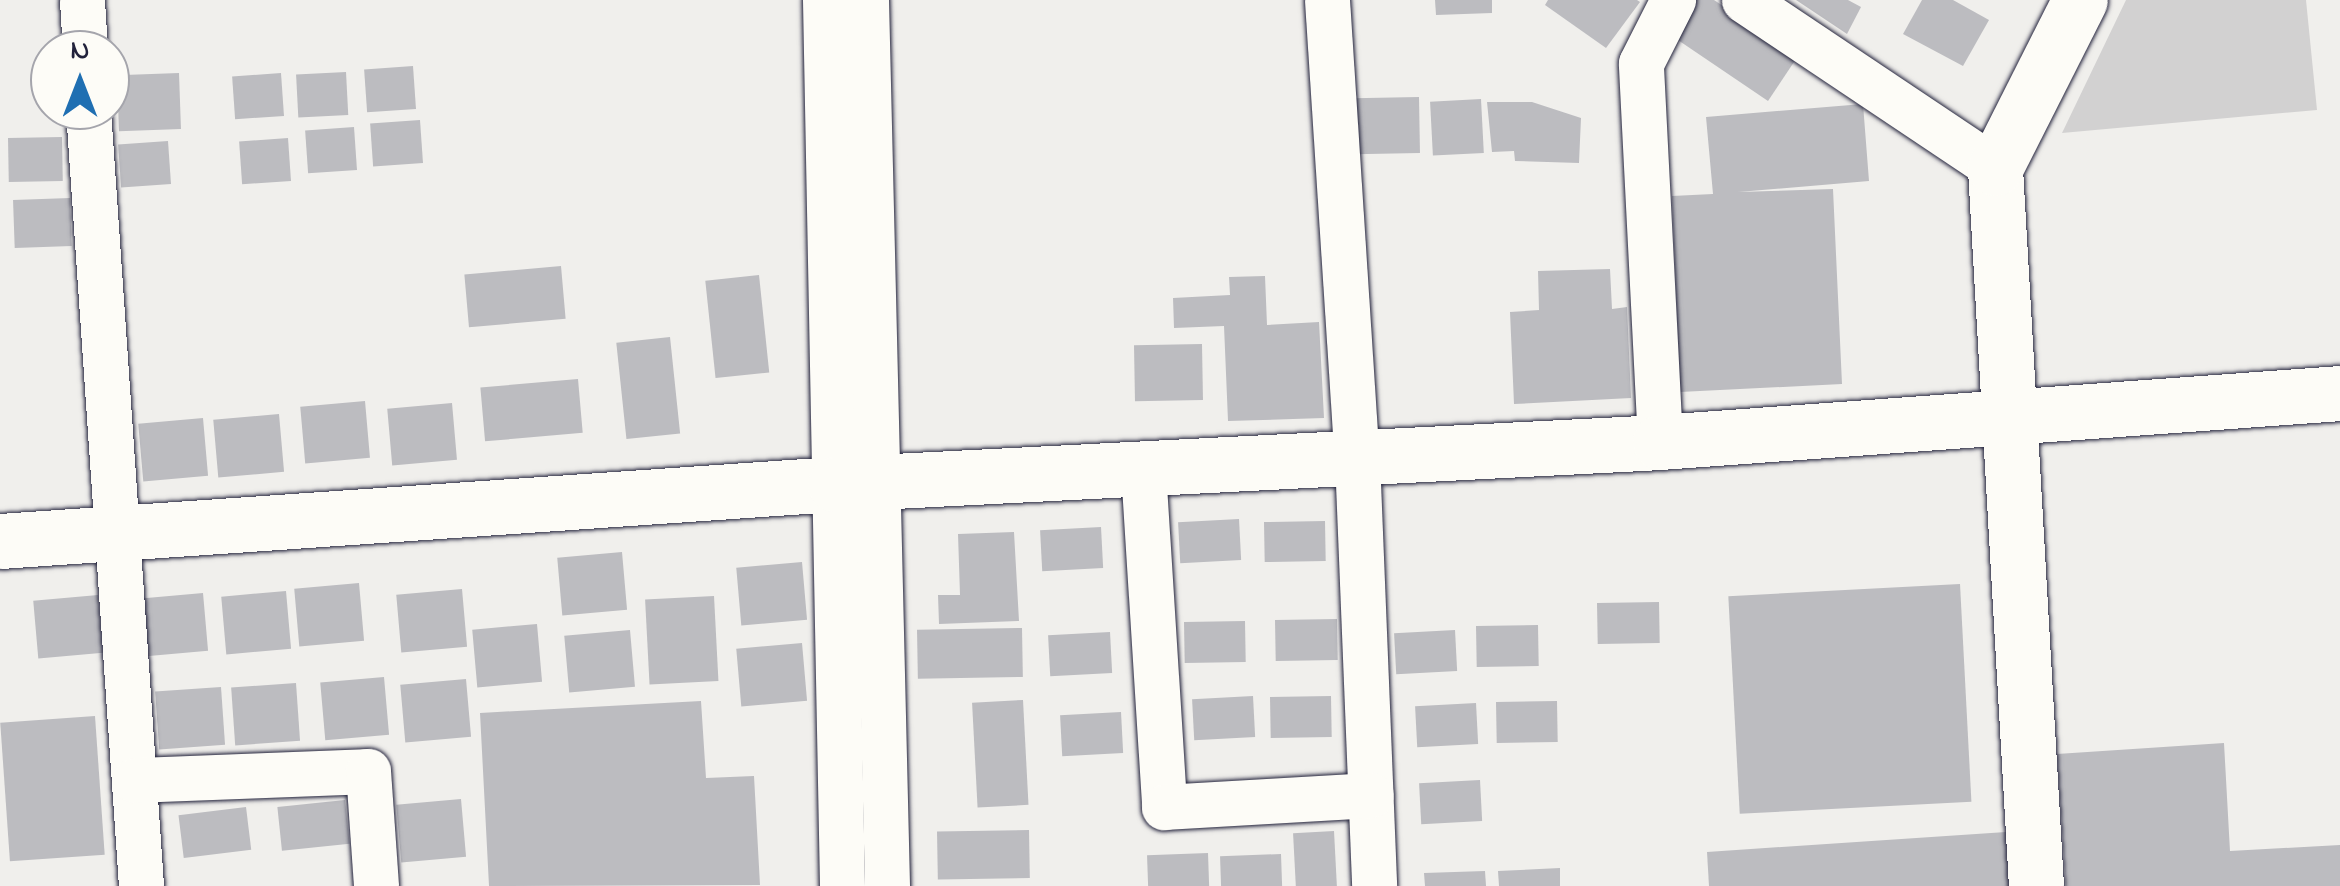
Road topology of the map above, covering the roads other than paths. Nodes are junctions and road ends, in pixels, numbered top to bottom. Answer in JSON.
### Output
{"nodes":[{"id":1,"x":82,"y":0,"type":"edge"},
{"id":2,"x":825,"y":0,"type":"edge"},
{"id":3,"x":866,"y":0,"type":"edge"},
{"id":4,"x":1327,"y":0,"type":"edge"},
{"id":5,"x":1673,"y":0,"type":"edge"},
{"id":6,"x":1744,"y":0,"type":"edge"},
{"id":7,"x":2080,"y":0,"type":"edge"},
{"id":8,"x":84,"y":30,"type":"edge"},
{"id":9,"x":89,"y":130,"type":"edge"},
{"id":10,"x":1994,"y":168,"type":"junction"},
{"id":11,"x":2340,"y":394,"type":"edge"},
{"id":12,"x":2007,"y":418,"type":"junction"},
{"id":13,"x":1660,"y":442,"type":"junction"},
{"id":14,"x":1357,"y":458,"type":"junction"},
{"id":15,"x":1143,"y":469,"type":"junction"},
{"id":16,"x":856,"y":483,"type":"junction"},
{"id":17,"x":113,"y":534,"type":"junction"},
{"id":18,"x":0,"y":541,"type":"edge"},
{"id":19,"x":135,"y":780,"type":"junction"},
{"id":20,"x":1370,"y":796,"type":"junction"},
{"id":21,"x":142,"y":886,"type":"edge"},
{"id":22,"x":376,"y":886,"type":"edge"},
{"id":23,"x":842,"y":886,"type":"edge"},
{"id":24,"x":887,"y":886,"type":"edge"},
{"id":25,"x":1374,"y":886,"type":"edge"},
{"id":26,"x":2036,"y":886,"type":"edge"}],
"edges":[{"from":1,"to":8,"type":"street"},
{"from":2,"to":16,"type":"street"},
{"from":3,"to":16,"type":"street"},
{"from":4,"to":14,"type":"street"},
{"from":5,"to":13,"type":"street"},
{"from":6,"to":10,"type":"street"},
{"from":7,"to":10,"type":"street"},
{"from":9,"to":17,"type":"street"},
{"from":10,"to":12,"type":"street"},
{"from":11,"to":12,"type":"street"},
{"from":12,"to":13,"type":"street"},
{"from":12,"to":26,"type":"street"},
{"from":13,"to":14,"type":"street"},
{"from":14,"to":15,"type":"street"},
{"from":14,"to":20,"type":"street"},
{"from":15,"to":16,"type":"street"},
{"from":15,"to":20,"type":"street"},
{"from":16,"to":17,"type":"street"},
{"from":16,"to":23,"type":"street"},
{"from":16,"to":24,"type":"street"},
{"from":17,"to":18,"type":"street"},
{"from":17,"to":19,"type":"street"},
{"from":19,"to":21,"type":"street"},
{"from":19,"to":22,"type":"street"},
{"from":20,"to":25,"type":"street"}]}
